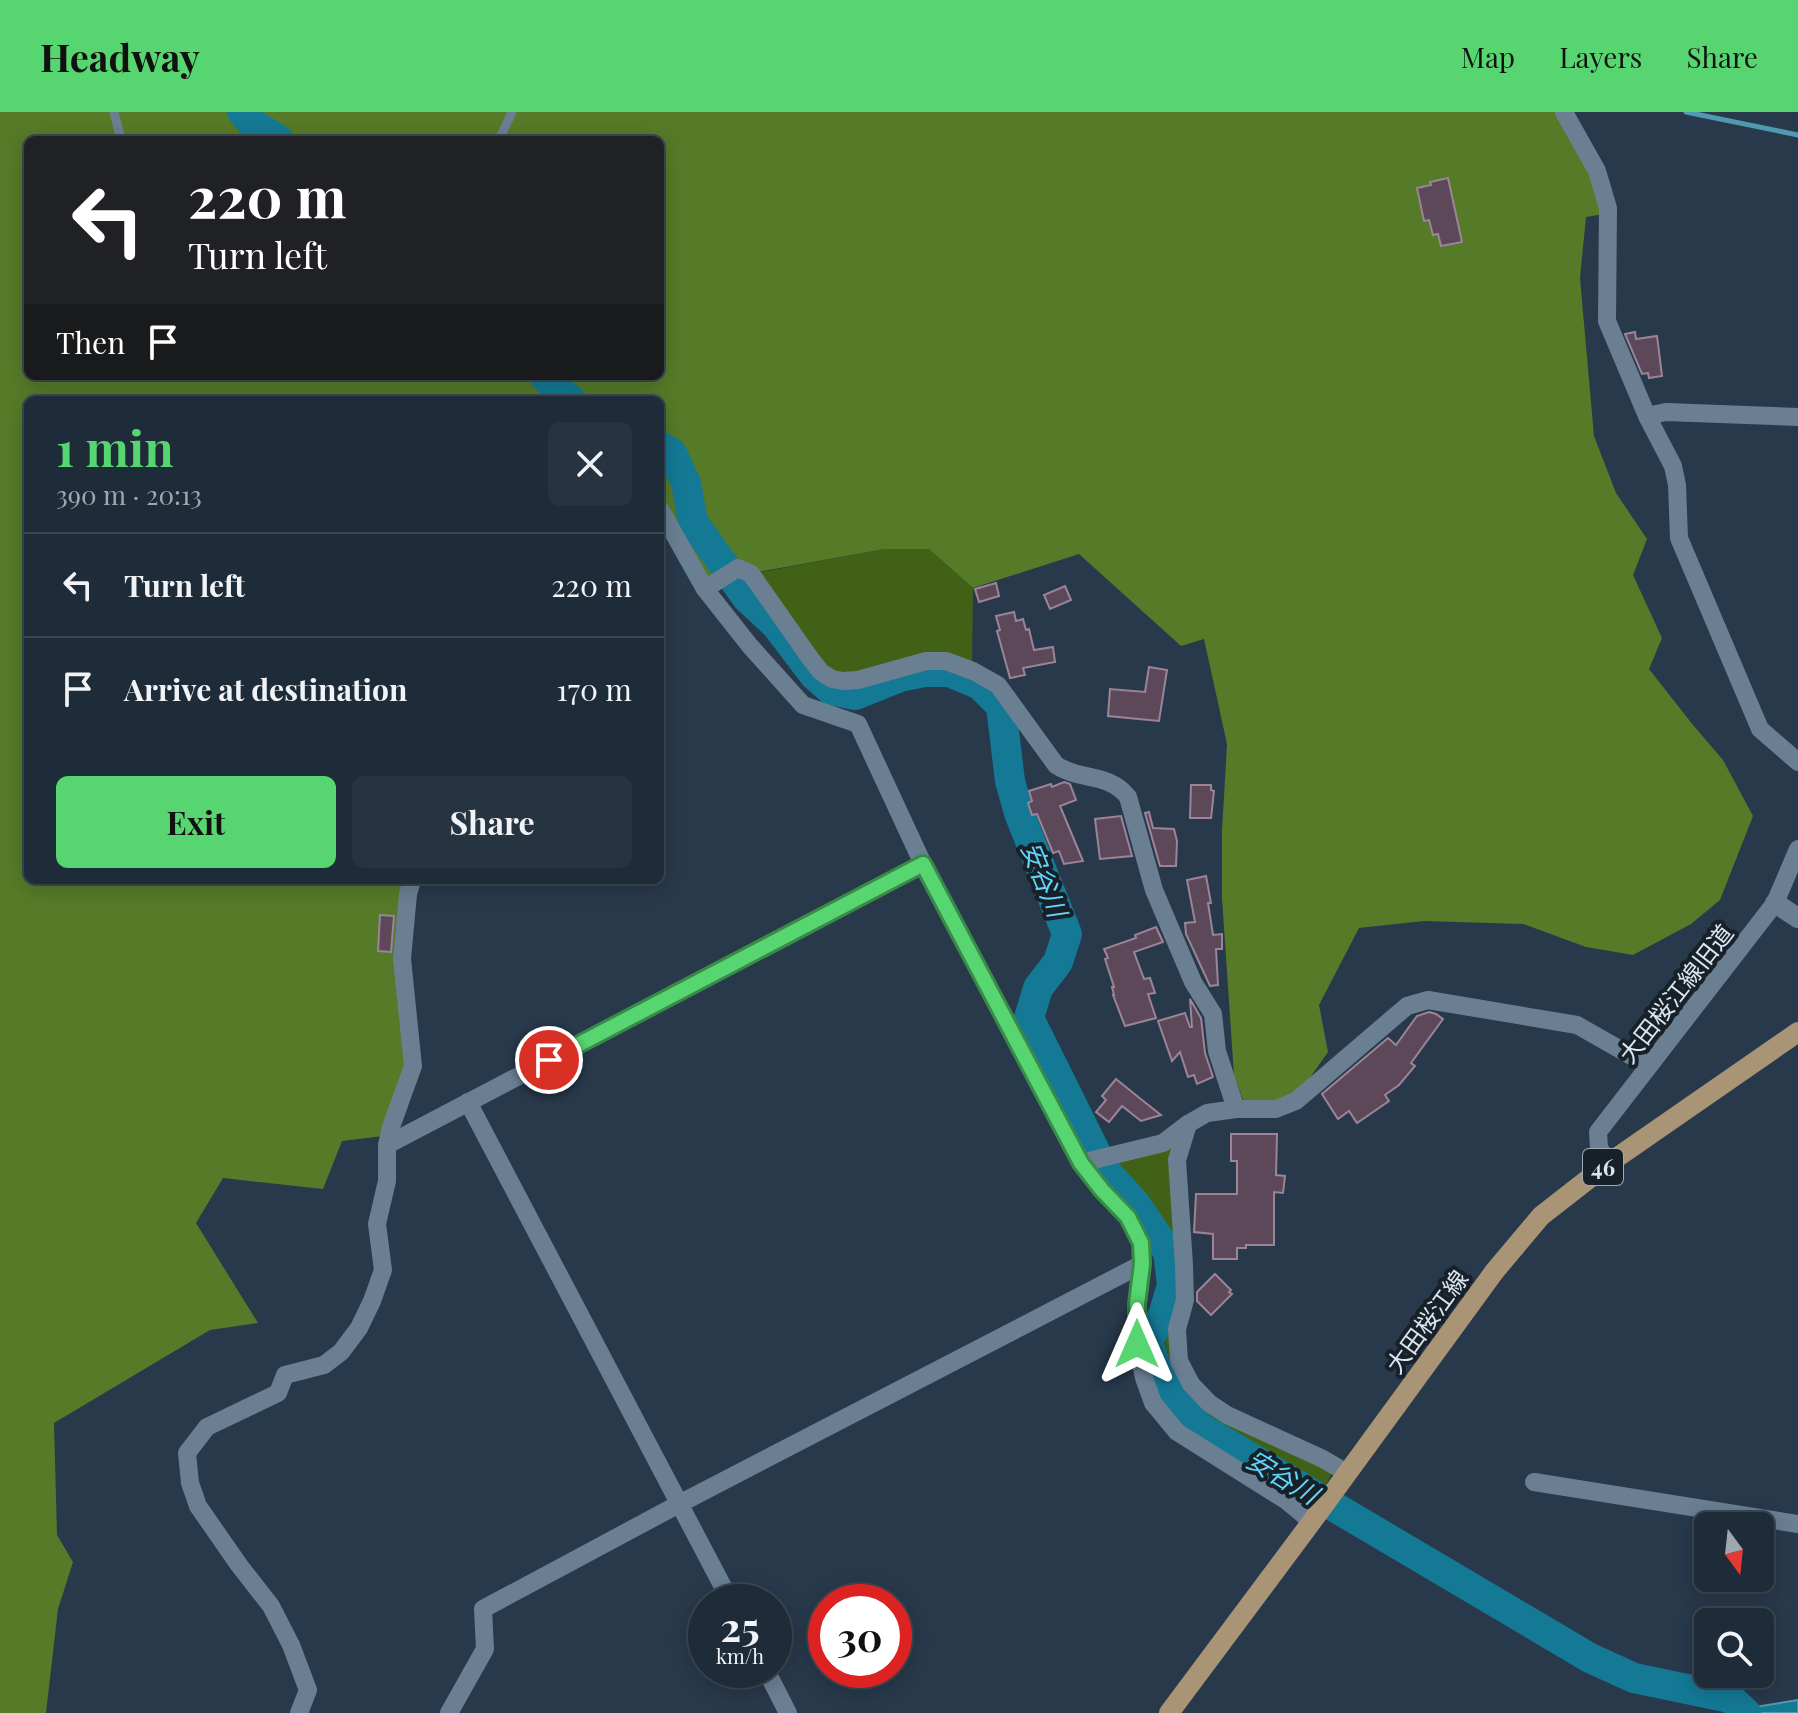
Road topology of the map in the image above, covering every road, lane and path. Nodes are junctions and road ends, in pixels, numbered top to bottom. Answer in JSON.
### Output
{"nodes":[{"id":1,"x":114,"y":112,"type":"edge"},
{"id":2,"x":512,"y":112,"type":"edge"},
{"id":3,"x":1564,"y":112,"type":"edge"},
{"id":4,"x":120,"y":136,"type":"edge"},
{"id":5,"x":501,"y":136,"type":"edge"},
{"id":6,"x":1647,"y":416,"type":"junction"},
{"id":7,"x":1798,"y":417,"type":"edge"},
{"id":8,"x":664,"y":515,"type":"edge"},
{"id":9,"x":709,"y":587,"type":"junction"},
{"id":10,"x":1798,"y":762,"type":"edge"},
{"id":11,"x":1798,"y":849,"type":"edge"},
{"id":12,"x":923,"y":864,"type":"junction"},
{"id":13,"x":411,"y":884,"type":"edge"},
{"id":14,"x":1775,"y":903,"type":"junction"},
{"id":15,"x":1798,"y":918,"type":"edge"},
{"id":16,"x":1798,"y":1032,"type":"edge"},
{"id":17,"x":1649,"y":1066,"type":"junction"},
{"id":18,"x":468,"y":1102,"type":"junction"},
{"id":19,"x":1236,"y":1109,"type":"junction"},
{"id":20,"x":1188,"y":1124,"type":"junction"},
{"id":21,"x":387,"y":1145,"type":"junction"},
{"id":22,"x":1083,"y":1162,"type":"junction"},
{"id":23,"x":1609,"y":1163,"type":"junction"},
{"id":24,"x":1142,"y":1264,"type":"junction"},
{"id":25,"x":1343,"y":1478,"type":"junction"},
{"id":26,"x":1534,"y":1482,"type":"dead end"},
{"id":27,"x":679,"y":1504,"type":"junction"},
{"id":28,"x":1315,"y":1517,"type":"junction"},
{"id":29,"x":1798,"y":1524,"type":"edge"},
{"id":30,"x":721,"y":1584,"type":"edge"},
{"id":31,"x":775,"y":1688,"type":"edge"},
{"id":32,"x":299,"y":1713,"type":"edge"},
{"id":33,"x":449,"y":1713,"type":"edge"},
{"id":34,"x":788,"y":1713,"type":"edge"},
{"id":35,"x":1169,"y":1713,"type":"edge"}],
"edges":[{"from":1,"to":4,"type":"lane"},
{"from":2,"to":5,"type":"lane"},
{"from":3,"to":6,"type":"street"},
{"from":6,"to":7,"type":"street"},
{"from":6,"to":10,"type":"street"},
{"from":8,"to":9,"type":"street"},
{"from":9,"to":12,"type":"street"},
{"from":9,"to":19,"type":"street"},
{"from":11,"to":14,"type":"street","name":"大田桜江線旧道"},
{"from":12,"to":18,"type":"street"},
{"from":12,"to":22,"type":"street"},
{"from":13,"to":21,"type":"street"},
{"from":14,"to":15,"type":"street"},
{"from":14,"to":17,"type":"street","name":"大田桜江線旧道"},
{"from":16,"to":23,"type":"main road","name":"大田桜江線","number":"46"},
{"from":17,"to":19,"type":"street"},
{"from":17,"to":23,"type":"street","name":"大田桜江線旧道"},
{"from":18,"to":21,"type":"street"},
{"from":18,"to":27,"type":"street"},
{"from":19,"to":20,"type":"street"},
{"from":20,"to":22,"type":"street"},
{"from":20,"to":25,"type":"street"},
{"from":21,"to":32,"type":"street"},
{"from":22,"to":24,"type":"street"},
{"from":23,"to":25,"type":"main road","name":"大田桜江線","number":"46"},
{"from":24,"to":27,"type":"street"},
{"from":24,"to":28,"type":"street"},
{"from":25,"to":28,"type":"main road","name":"大田桜江線","number":"46"},
{"from":26,"to":29,"type":"street"},
{"from":27,"to":30,"type":"street"},
{"from":27,"to":33,"type":"street"},
{"from":28,"to":35,"type":"main road","name":"大田桜江線","number":"46"},
{"from":31,"to":34,"type":"street"}]}
